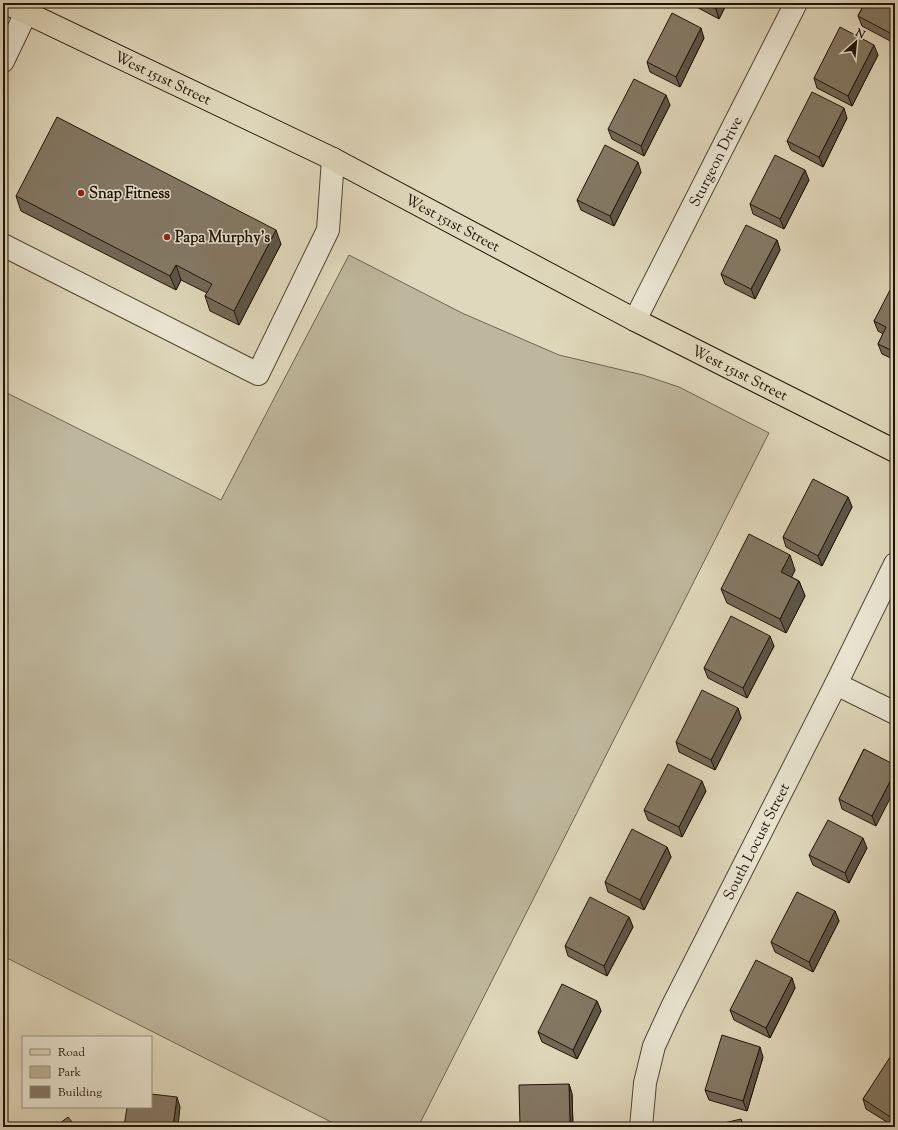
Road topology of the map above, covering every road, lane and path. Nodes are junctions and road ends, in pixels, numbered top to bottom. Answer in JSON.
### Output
{"nodes":[{"id":1,"x":796,"y":3,"type":"edge"},
{"id":2,"x":17,"y":7,"type":"edge"},
{"id":3,"x":3,"y":61,"type":"edge"},
{"id":4,"x":333,"y":159,"type":"junction"},
{"id":5,"x":3,"y":245,"type":"edge"},
{"id":6,"x":636,"y":320,"type":"junction"},
{"id":7,"x":895,"y":451,"type":"edge"},
{"id":8,"x":895,"y":564,"type":"edge"},
{"id":9,"x":836,"y":684,"type":"junction"},
{"id":10,"x":895,"y":713,"type":"edge"},
{"id":11,"x":641,"y":1127,"type":"edge"}],
"edges":[{"from":1,"to":6,"type":"street","name":"Sturgeon Drive"},
{"from":2,"to":3,"type":"street"},
{"from":2,"to":4,"type":"main road","name":"West 151st Street"},
{"from":4,"to":5,"type":"street"},
{"from":4,"to":6,"type":"main road","name":"West 151st Street"},
{"from":6,"to":7,"type":"main road","name":"West 151st Street"},
{"from":8,"to":9,"type":"street","name":"South Locust Street"},
{"from":9,"to":10,"type":"street"},
{"from":9,"to":11,"type":"street","name":"South Locust Street"}]}
